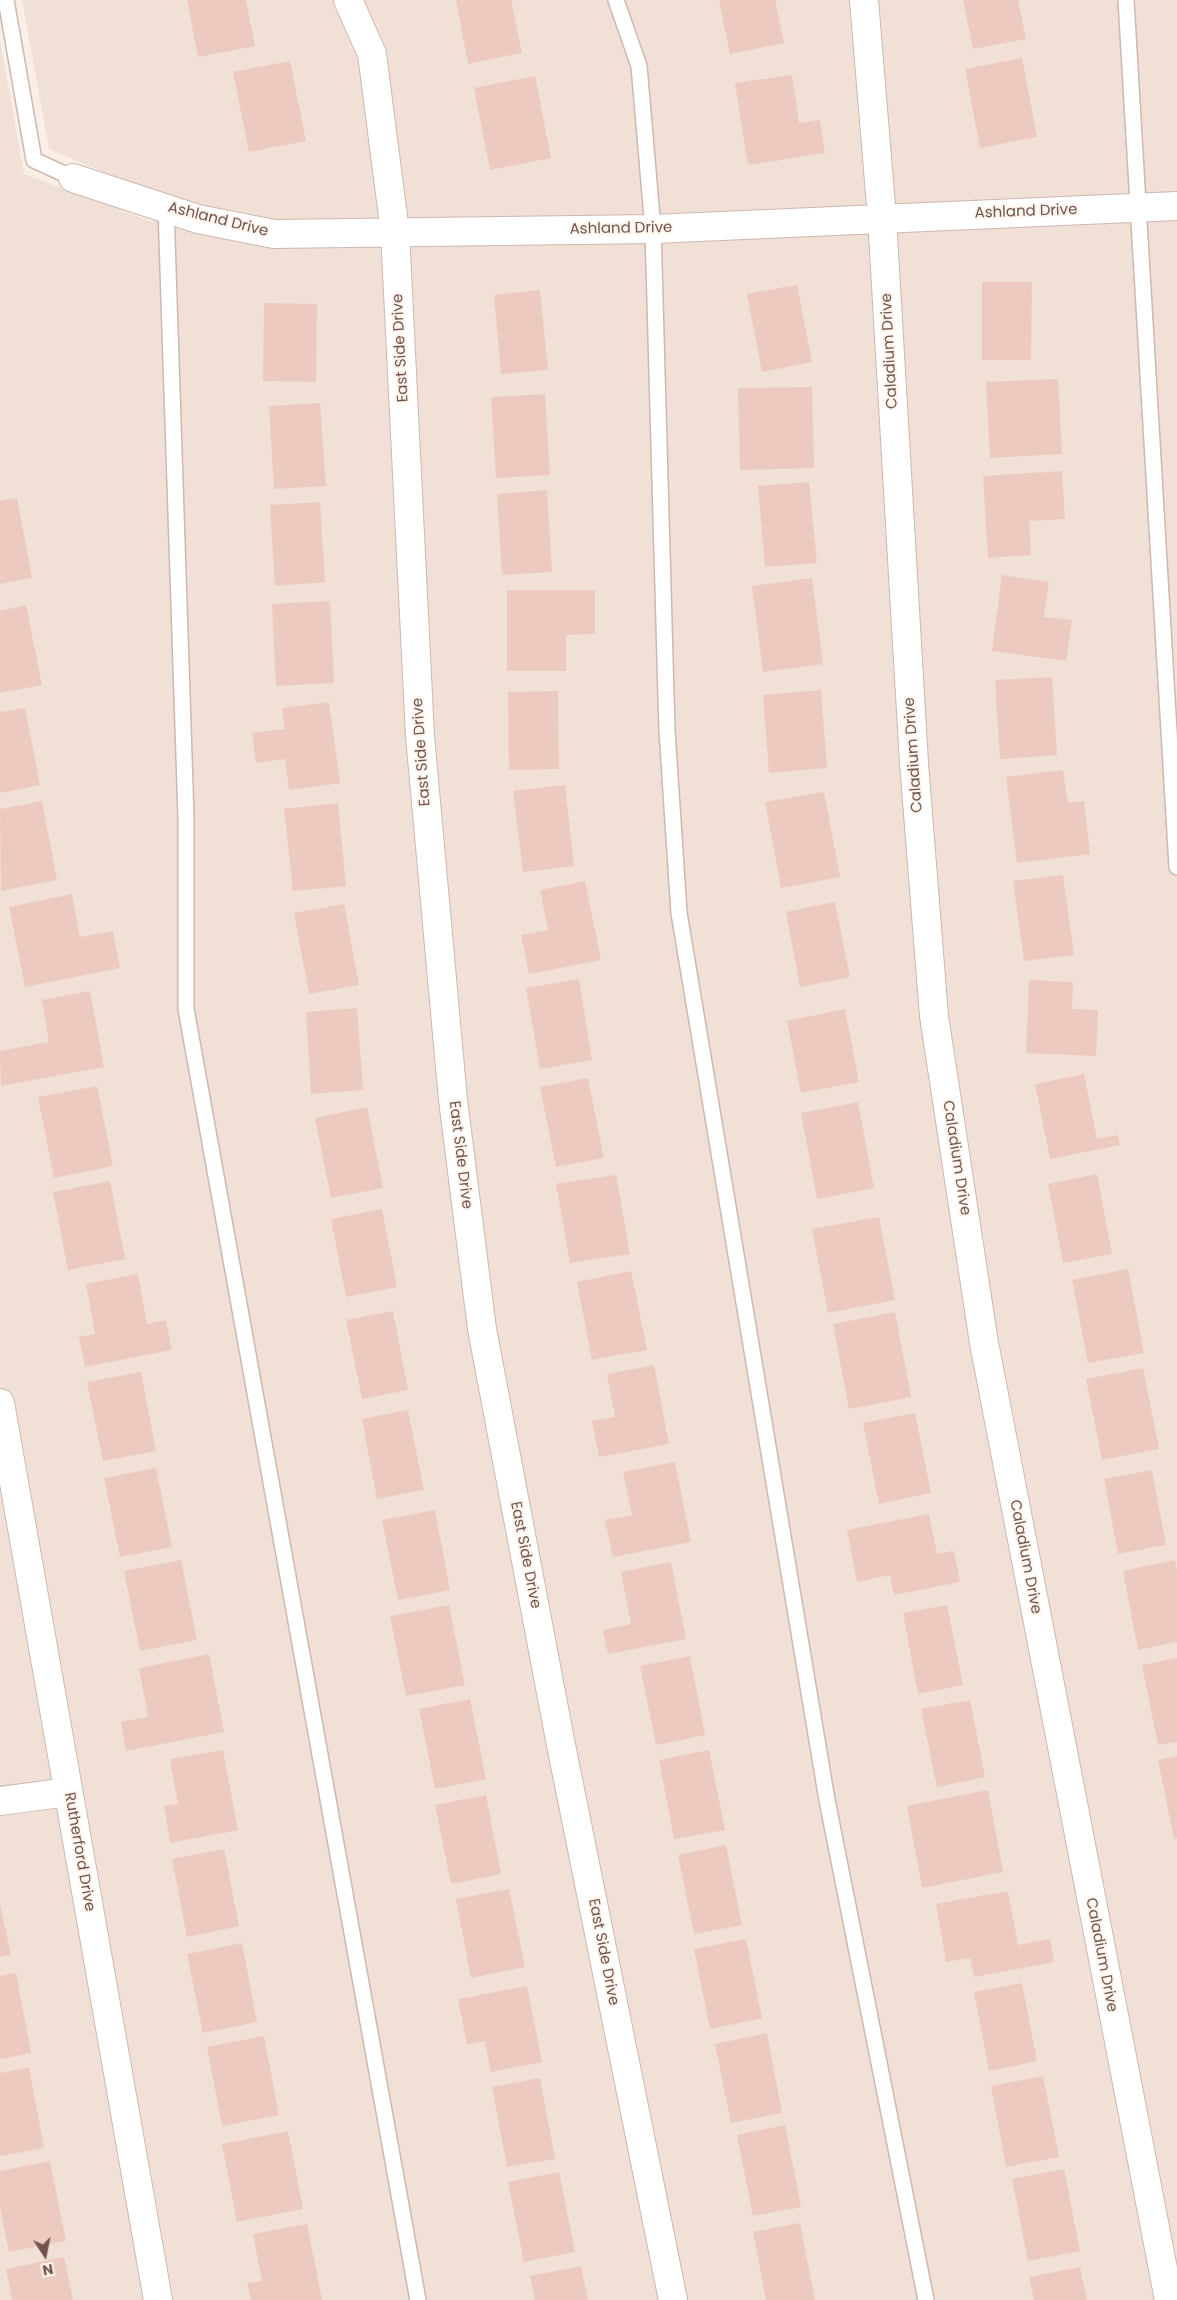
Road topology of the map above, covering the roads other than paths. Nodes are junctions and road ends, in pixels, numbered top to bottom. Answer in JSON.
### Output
{"nodes":[{"id":1,"x":6,"y":0,"type":"edge"},
{"id":2,"x":348,"y":0,"type":"edge"},
{"id":3,"x":616,"y":0,"type":"edge"},
{"id":4,"x":864,"y":0,"type":"edge"},
{"id":5,"x":1126,"y":0,"type":"edge"},
{"id":6,"x":72,"y":178,"type":"joint"},
{"id":7,"x":1177,"y":206,"type":"edge"},
{"id":8,"x":1140,"y":207,"type":"junction"},
{"id":9,"x":166,"y":208,"type":"junction"},
{"id":10,"x":882,"y":218,"type":"junction"},
{"id":11,"x":653,"y":229,"type":"junction"},
{"id":12,"x":395,"y":232,"type":"junction"},
{"id":13,"x":1177,"y":867,"type":"edge"},
{"id":14,"x":0,"y":1403,"type":"edge"},
{"id":15,"x":68,"y":1792,"type":"junction"},
{"id":16,"x":0,"y":1802,"type":"edge"},
{"id":17,"x":158,"y":2300,"type":"edge"},
{"id":18,"x":418,"y":2300,"type":"edge"},
{"id":19,"x":673,"y":2300,"type":"edge"},
{"id":20,"x":926,"y":2300,"type":"edge"},
{"id":21,"x":1169,"y":2300,"type":"edge"}],
"edges":[{"from":1,"to":6,"type":"lane"},
{"from":2,"to":12,"type":"street","name":"East Side Drive"},
{"from":3,"to":11,"type":"lane"},
{"from":4,"to":10,"type":"street","name":"Caladium Drive"},
{"from":5,"to":8,"type":"lane"},
{"from":6,"to":9,"type":"street","name":"Ashland Drive"},
{"from":7,"to":8,"type":"street","name":"Ashland Drive"},
{"from":8,"to":10,"type":"street","name":"Ashland Drive"},
{"from":8,"to":13,"type":"lane"},
{"from":9,"to":12,"type":"street","name":"Ashland Drive"},
{"from":9,"to":18,"type":"lane"},
{"from":10,"to":11,"type":"street","name":"Ashland Drive"},
{"from":10,"to":21,"type":"street","name":"Caladium Drive"},
{"from":11,"to":12,"type":"street","name":"Ashland Drive"},
{"from":11,"to":20,"type":"lane"},
{"from":12,"to":19,"type":"street","name":"East Side Drive"},
{"from":14,"to":15,"type":"street","name":"Rutherford Drive"},
{"from":15,"to":16,"type":"street"},
{"from":15,"to":17,"type":"street","name":"Rutherford Drive"}]}
